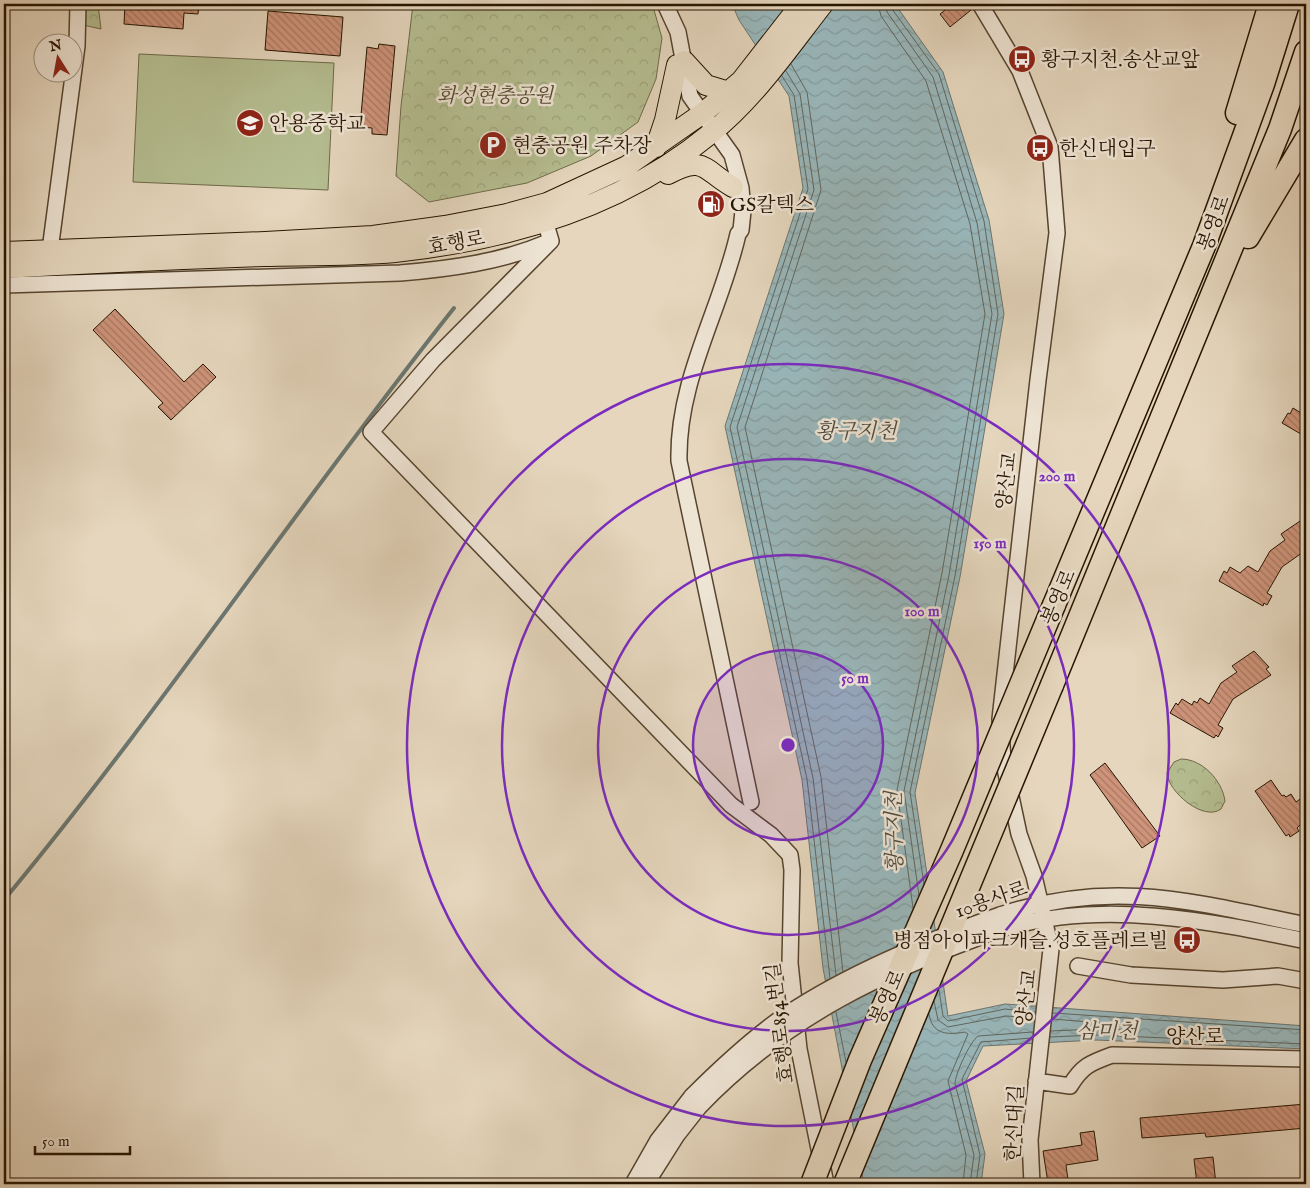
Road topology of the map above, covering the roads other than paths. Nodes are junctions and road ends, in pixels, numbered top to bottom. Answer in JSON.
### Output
{"nodes":[{"id":1,"x":78,"y":4,"type":"edge"},
{"id":2,"x":665,"y":4,"type":"edge"},
{"id":3,"x":801,"y":4,"type":"edge"},
{"id":4,"x":823,"y":4,"type":"edge"},
{"id":5,"x":980,"y":4,"type":"edge"},
{"id":6,"x":1270,"y":4,"type":"edge"},
{"id":7,"x":1288,"y":4,"type":"edge"},
{"id":8,"x":1306,"y":52,"type":"edge"},
{"id":9,"x":681,"y":58,"type":"junction"},
{"id":10,"x":742,"y":88,"type":"junction"},
{"id":11,"x":699,"y":116,"type":"junction"},
{"id":12,"x":713,"y":133,"type":"junction"},
{"id":13,"x":1306,"y":140,"type":"edge"},
{"id":14,"x":651,"y":150,"type":"junction"},
{"id":15,"x":1230,"y":174,"type":"junction"},
{"id":16,"x":647,"y":177,"type":"junction"},
{"id":17,"x":733,"y":187,"type":"junction"},
{"id":18,"x":614,"y":194,"type":"junction"},
{"id":19,"x":545,"y":221,"type":"junction"},
{"id":20,"x":738,"y":234,"type":"junction"},
{"id":21,"x":551,"y":240,"type":"junction"},
{"id":22,"x":338,"y":246,"type":"junction"},
{"id":23,"x":50,"y":250,"type":"junction"},
{"id":24,"x":195,"y":251,"type":"junction"},
{"id":25,"x":4,"y":252,"type":"edge"},
{"id":26,"x":4,"y":268,"type":"edge"},
{"id":27,"x":4,"y":285,"type":"edge"},
{"id":28,"x":1212,"y":298,"type":"junction"},
{"id":29,"x":751,"y":802,"type":"dead end"},
{"id":30,"x":1108,"y":895,"type":"junction"},
{"id":31,"x":1040,"y":903,"type":"junction"},
{"id":32,"x":1109,"y":915,"type":"junction"},
{"id":33,"x":1044,"y":920,"type":"junction"},
{"id":34,"x":1001,"y":922,"type":"junction"},
{"id":35,"x":1306,"y":926,"type":"edge"},
{"id":36,"x":1306,"y":941,"type":"edge"},
{"id":37,"x":1078,"y":966,"type":"dead end"},
{"id":38,"x":1306,"y":981,"type":"edge"},
{"id":39,"x":1306,"y":1059,"type":"edge"},
{"id":40,"x":1038,"y":1063,"type":"joint"},
{"id":41,"x":1036,"y":1081,"type":"junction"},
{"id":42,"x":696,"y":1102,"type":"junction"},
{"id":43,"x":633,"y":1184,"type":"edge"},
{"id":44,"x":646,"y":1184,"type":"edge"},
{"id":45,"x":812,"y":1184,"type":"edge"},
{"id":46,"x":826,"y":1184,"type":"edge"},
{"id":47,"x":845,"y":1184,"type":"edge"},
{"id":48,"x":1032,"y":1184,"type":"edge"}],
"edges":[{"from":1,"to":23,"type":"street"},
{"from":2,"to":9,"type":"street"},
{"from":3,"to":10,"type":"main road"},
{"from":4,"to":10,"type":"main road","name":"효행로"},
{"from":5,"to":31,"type":"street","name":"양산교"},
{"from":6,"to":15,"type":"highway"},
{"from":7,"to":15,"type":"highway","name":"봉영로"},
{"from":8,"to":28,"type":"highway","name":"봉영로"},
{"from":9,"to":10,"type":"main road"},
{"from":9,"to":11,"type":"street"},
{"from":9,"to":14,"type":"main road"},
{"from":10,"to":11,"type":"main road","name":"효행로"},
{"from":10,"to":12,"type":"main road","name":"효행로"},
{"from":11,"to":12,"type":"street"},
{"from":11,"to":14,"type":"main road","name":"효행로"},
{"from":12,"to":16,"type":"main road","name":"효행로"},
{"from":12,"to":17,"type":"street"},
{"from":12,"to":20,"type":"street"},
{"from":13,"to":28,"type":"highway"},
{"from":14,"to":18,"type":"main road"},
{"from":14,"to":22,"type":"main road","name":"효행로"},
{"from":15,"to":45,"type":"highway","name":"봉영로","bridge":true},
{"from":16,"to":17,"type":"main road"},
{"from":16,"to":18,"type":"main road","name":"효행로"},
{"from":17,"to":20,"type":"street"},
{"from":18,"to":19,"type":"main road","name":"효행로"},
{"from":19,"to":21,"type":"street"},
{"from":19,"to":22,"type":"main road","name":"효행로"},
{"from":20,"to":29,"type":"street"},
{"from":21,"to":27,"type":"street"},
{"from":21,"to":46,"type":"street","name":"효행로854번길"},
{"from":22,"to":24,"type":"main road","name":"효행로"},
{"from":23,"to":24,"type":"main road","name":"효행로"},
{"from":23,"to":25,"type":"main road","name":"효행로"},
{"from":24,"to":26,"type":"main road","name":"효행로"},
{"from":28,"to":47,"type":"highway","name":"봉영로","bridge":true},
{"from":30,"to":31,"type":"street","name":"10용사로"},
{"from":30,"to":32,"type":"street"},
{"from":30,"to":35,"type":"street","name":"10용사로"},
{"from":31,"to":33,"type":"street","name":"양산교"},
{"from":31,"to":34,"type":"street","name":"10용사로"},
{"from":32,"to":33,"type":"street","name":"10용사로"},
{"from":32,"to":36,"type":"street","name":"10용사로"},
{"from":33,"to":34,"type":"street","name":"10용사로"},
{"from":33,"to":40,"type":"street","name":"양산교"},
{"from":34,"to":42,"type":"street","name":"10용사로","bridge":true},
{"from":37,"to":38,"type":"street"},
{"from":39,"to":41,"type":"street","name":"양산로"},
{"from":40,"to":41,"type":"street","name":"한신대길"},
{"from":41,"to":48,"type":"street","name":"한신대길"},
{"from":42,"to":43,"type":"street","name":"10용사로"},
{"from":42,"to":44,"type":"street","name":"10용사로"}]}
